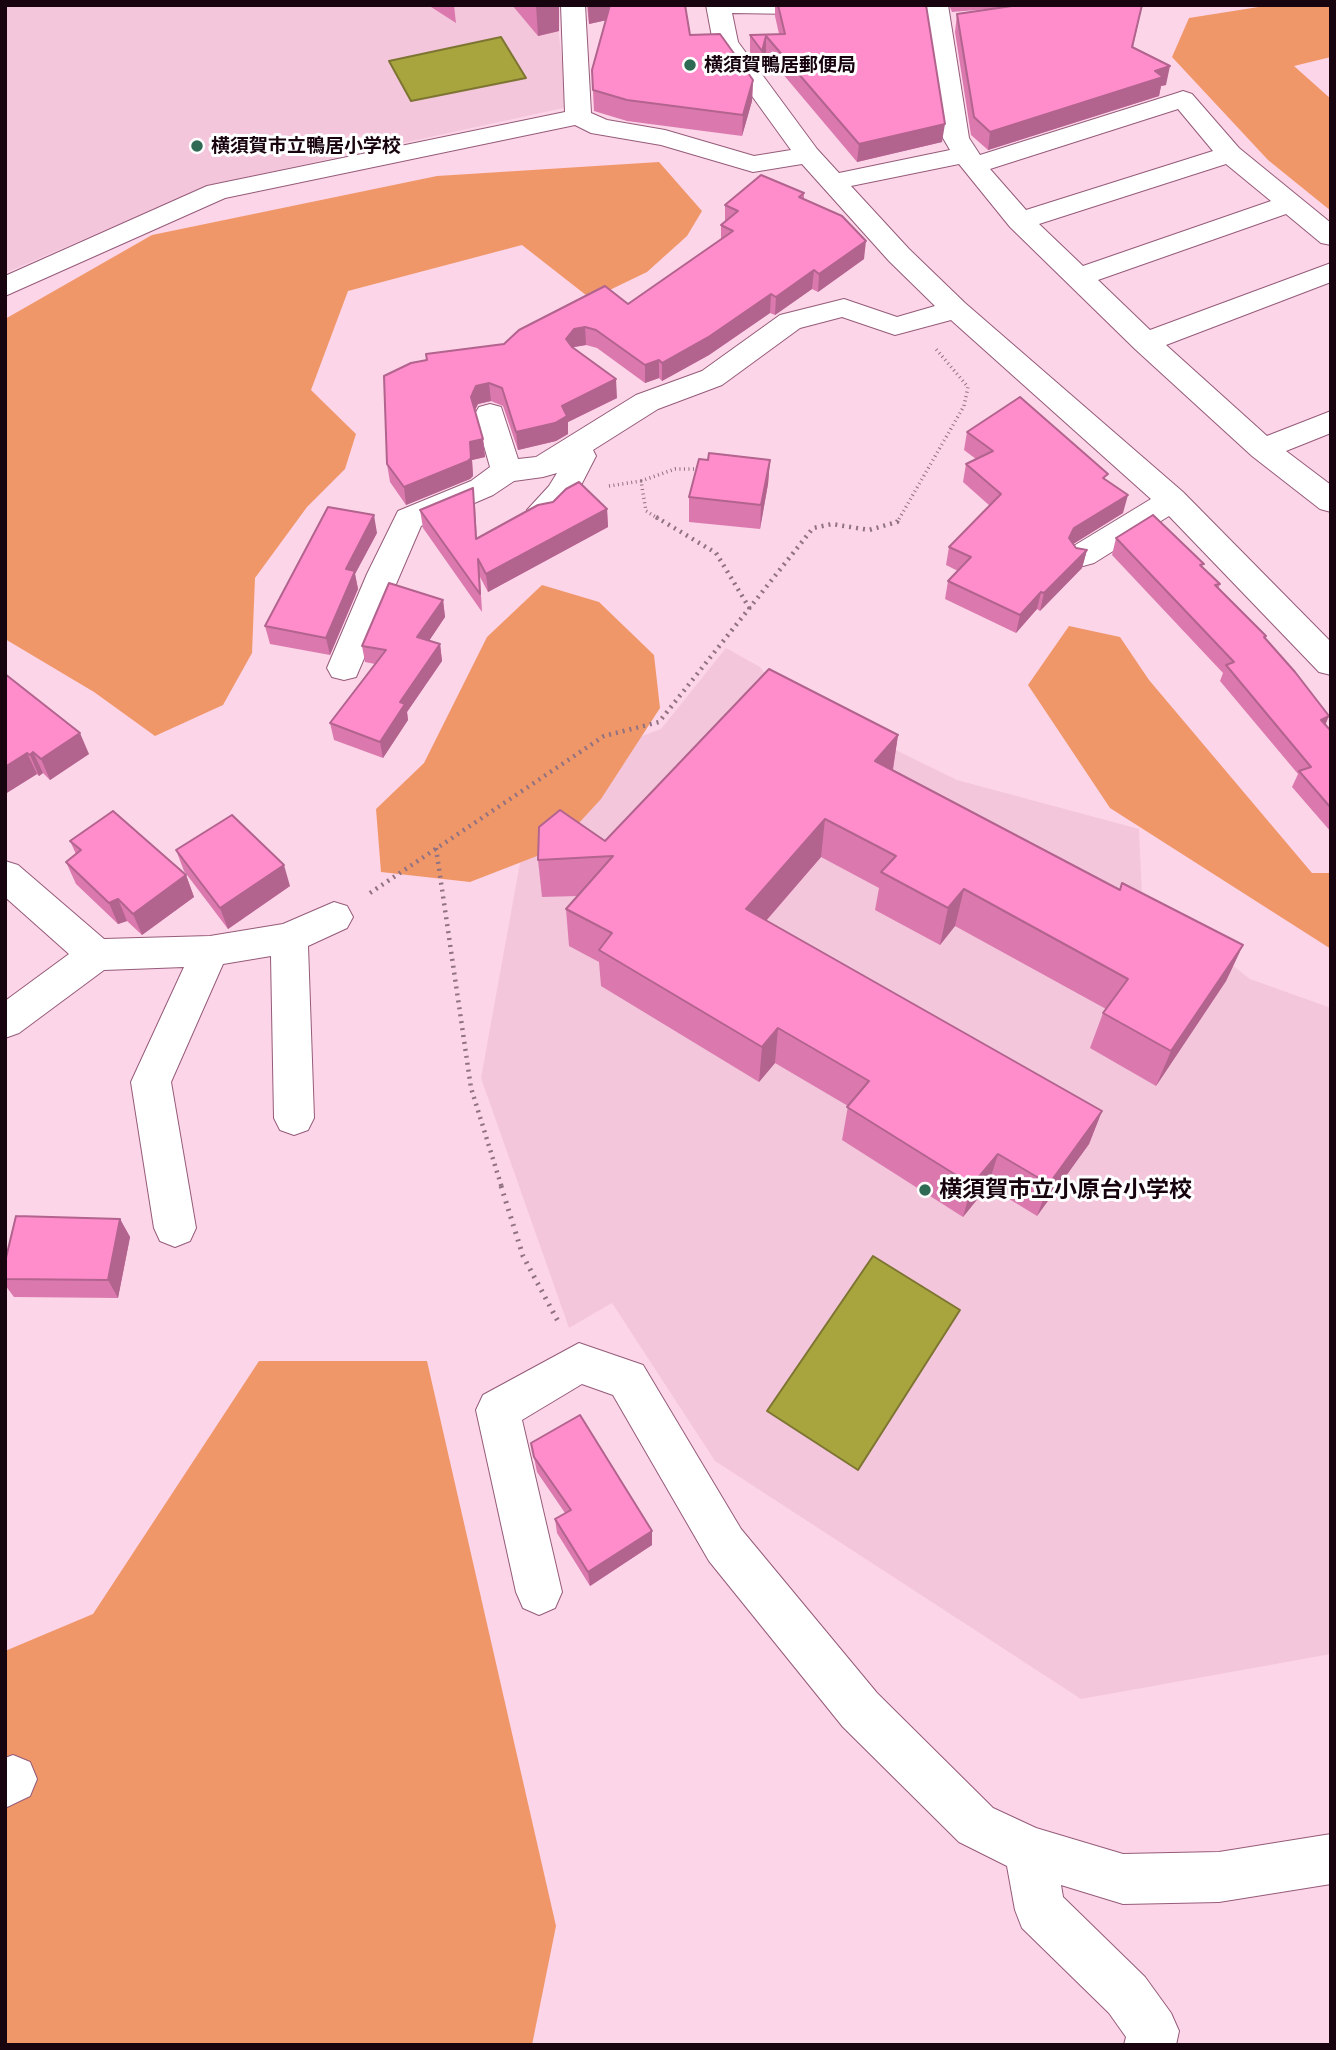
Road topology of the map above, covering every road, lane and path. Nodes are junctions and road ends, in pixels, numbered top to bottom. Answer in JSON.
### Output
{"nodes":[{"id":1,"x":573,"y":5,"type":"edge"},
{"id":2,"x":718,"y":5,"type":"edge"},
{"id":3,"x":795,"y":7,"type":"edge"},
{"id":4,"x":945,"y":17,"type":"edge"},
{"id":5,"x":578,"y":117,"type":"junction"},
{"id":6,"x":1230,"y":154,"type":"junction"},
{"id":7,"x":808,"y":155,"type":"junction"},
{"id":8,"x":969,"y":160,"type":"junction"},
{"id":9,"x":832,"y":182,"type":"junction"},
{"id":10,"x":1289,"y":204,"type":"junction"},
{"id":11,"x":1020,"y":221,"type":"junction"},
{"id":12,"x":1331,"y":236,"type":"edge"},
{"id":13,"x":1331,"y":272,"type":"edge"},
{"id":14,"x":1080,"y":276,"type":"junction"},
{"id":15,"x":5,"y":287,"type":"edge"},
{"id":16,"x":955,"y":309,"type":"junction"},
{"id":17,"x":915,"y":323,"type":"junction"},
{"id":18,"x":1145,"y":342,"type":"junction"},
{"id":19,"x":489,"y":414,"type":"dead end"},
{"id":20,"x":1331,"y":421,"type":"edge"},
{"id":21,"x":573,"y":448,"type":"junction"},
{"id":22,"x":1263,"y":449,"type":"junction"},
{"id":23,"x":701,"y":469,"type":"edge"},
{"id":24,"x":506,"y":471,"type":"junction"},
{"id":25,"x":641,"y":481,"type":"junction"},
{"id":26,"x":1172,"y":500,"type":"junction"},
{"id":27,"x":1331,"y":501,"type":"edge"},
{"id":28,"x":552,"y":502,"type":"joint"},
{"id":29,"x":1083,"y":555,"type":"edge"},
{"id":30,"x":750,"y":609,"type":"junction"},
{"id":31,"x":1331,"y":663,"type":"edge"},
{"id":32,"x":344,"y":668,"type":"dead end"},
{"id":33,"x":436,"y":848,"type":"junction"},
{"id":34,"x":5,"y":874,"type":"edge"},
{"id":35,"x":334,"y":917,"type":"joint"},
{"id":36,"x":289,"y":938,"type":"junction"},
{"id":37,"x":210,"y":951,"type":"junction"},
{"id":38,"x":96,"y":955,"type":"junction"},
{"id":39,"x":5,"y":1022,"type":"edge"},
{"id":40,"x":294,"y":1118,"type":"dead end"},
{"id":41,"x":175,"y":1228,"type":"dead end"},
{"id":42,"x":579,"y":1363,"type":"junction"},
{"id":43,"x":539,"y":1592,"type":"dead end"},
{"id":44,"x":1029,"y":1851,"type":"junction"},
{"id":45,"x":1331,"y":1859,"type":"edge"},
{"id":46,"x":1150,"y":2045,"type":"edge"}],
"edges":[{"from":1,"to":5,"type":"street"},
{"from":2,"to":3,"type":"street"},
{"from":2,"to":7,"type":"street"},
{"from":4,"to":8,"type":"street"},
{"from":5,"to":7,"type":"street"},
{"from":5,"to":15,"type":"street"},
{"from":6,"to":8,"type":"street"},
{"from":6,"to":10,"type":"street"},
{"from":6,"to":11,"type":"street"},
{"from":7,"to":9,"type":"street"},
{"from":8,"to":9,"type":"street"},
{"from":8,"to":11,"type":"street"},
{"from":9,"to":16,"type":"street"},
{"from":10,"to":12,"type":"street"},
{"from":10,"to":14,"type":"street"},
{"from":11,"to":14,"type":"street"},
{"from":13,"to":18,"type":"street"},
{"from":14,"to":18,"type":"street"},
{"from":16,"to":17,"type":"street"},
{"from":16,"to":26,"type":"street"},
{"from":17,"to":21,"type":"street"},
{"from":17,"to":30,"type":"path"},
{"from":18,"to":22,"type":"street"},
{"from":19,"to":24,"type":"street"},
{"from":20,"to":22,"type":"street"},
{"from":21,"to":24,"type":"street"},
{"from":21,"to":28,"type":"street"},
{"from":22,"to":27,"type":"street"},
{"from":23,"to":25,"type":"path"},
{"from":24,"to":32,"type":"street"},
{"from":25,"to":28,"type":"path"},
{"from":25,"to":30,"type":"path"},
{"from":26,"to":29,"type":"street"},
{"from":26,"to":31,"type":"street"},
{"from":30,"to":33,"type":"path"},
{"from":33,"to":35,"type":"path"},
{"from":33,"to":42,"type":"path"},
{"from":34,"to":38,"type":"street"},
{"from":35,"to":36,"type":"street"},
{"from":36,"to":37,"type":"street"},
{"from":36,"to":40,"type":"street"},
{"from":37,"to":38,"type":"street"},
{"from":37,"to":41,"type":"street"},
{"from":38,"to":39,"type":"street"},
{"from":42,"to":43,"type":"street"},
{"from":42,"to":44,"type":"street"},
{"from":44,"to":45,"type":"street"},
{"from":44,"to":46,"type":"street"}]}
